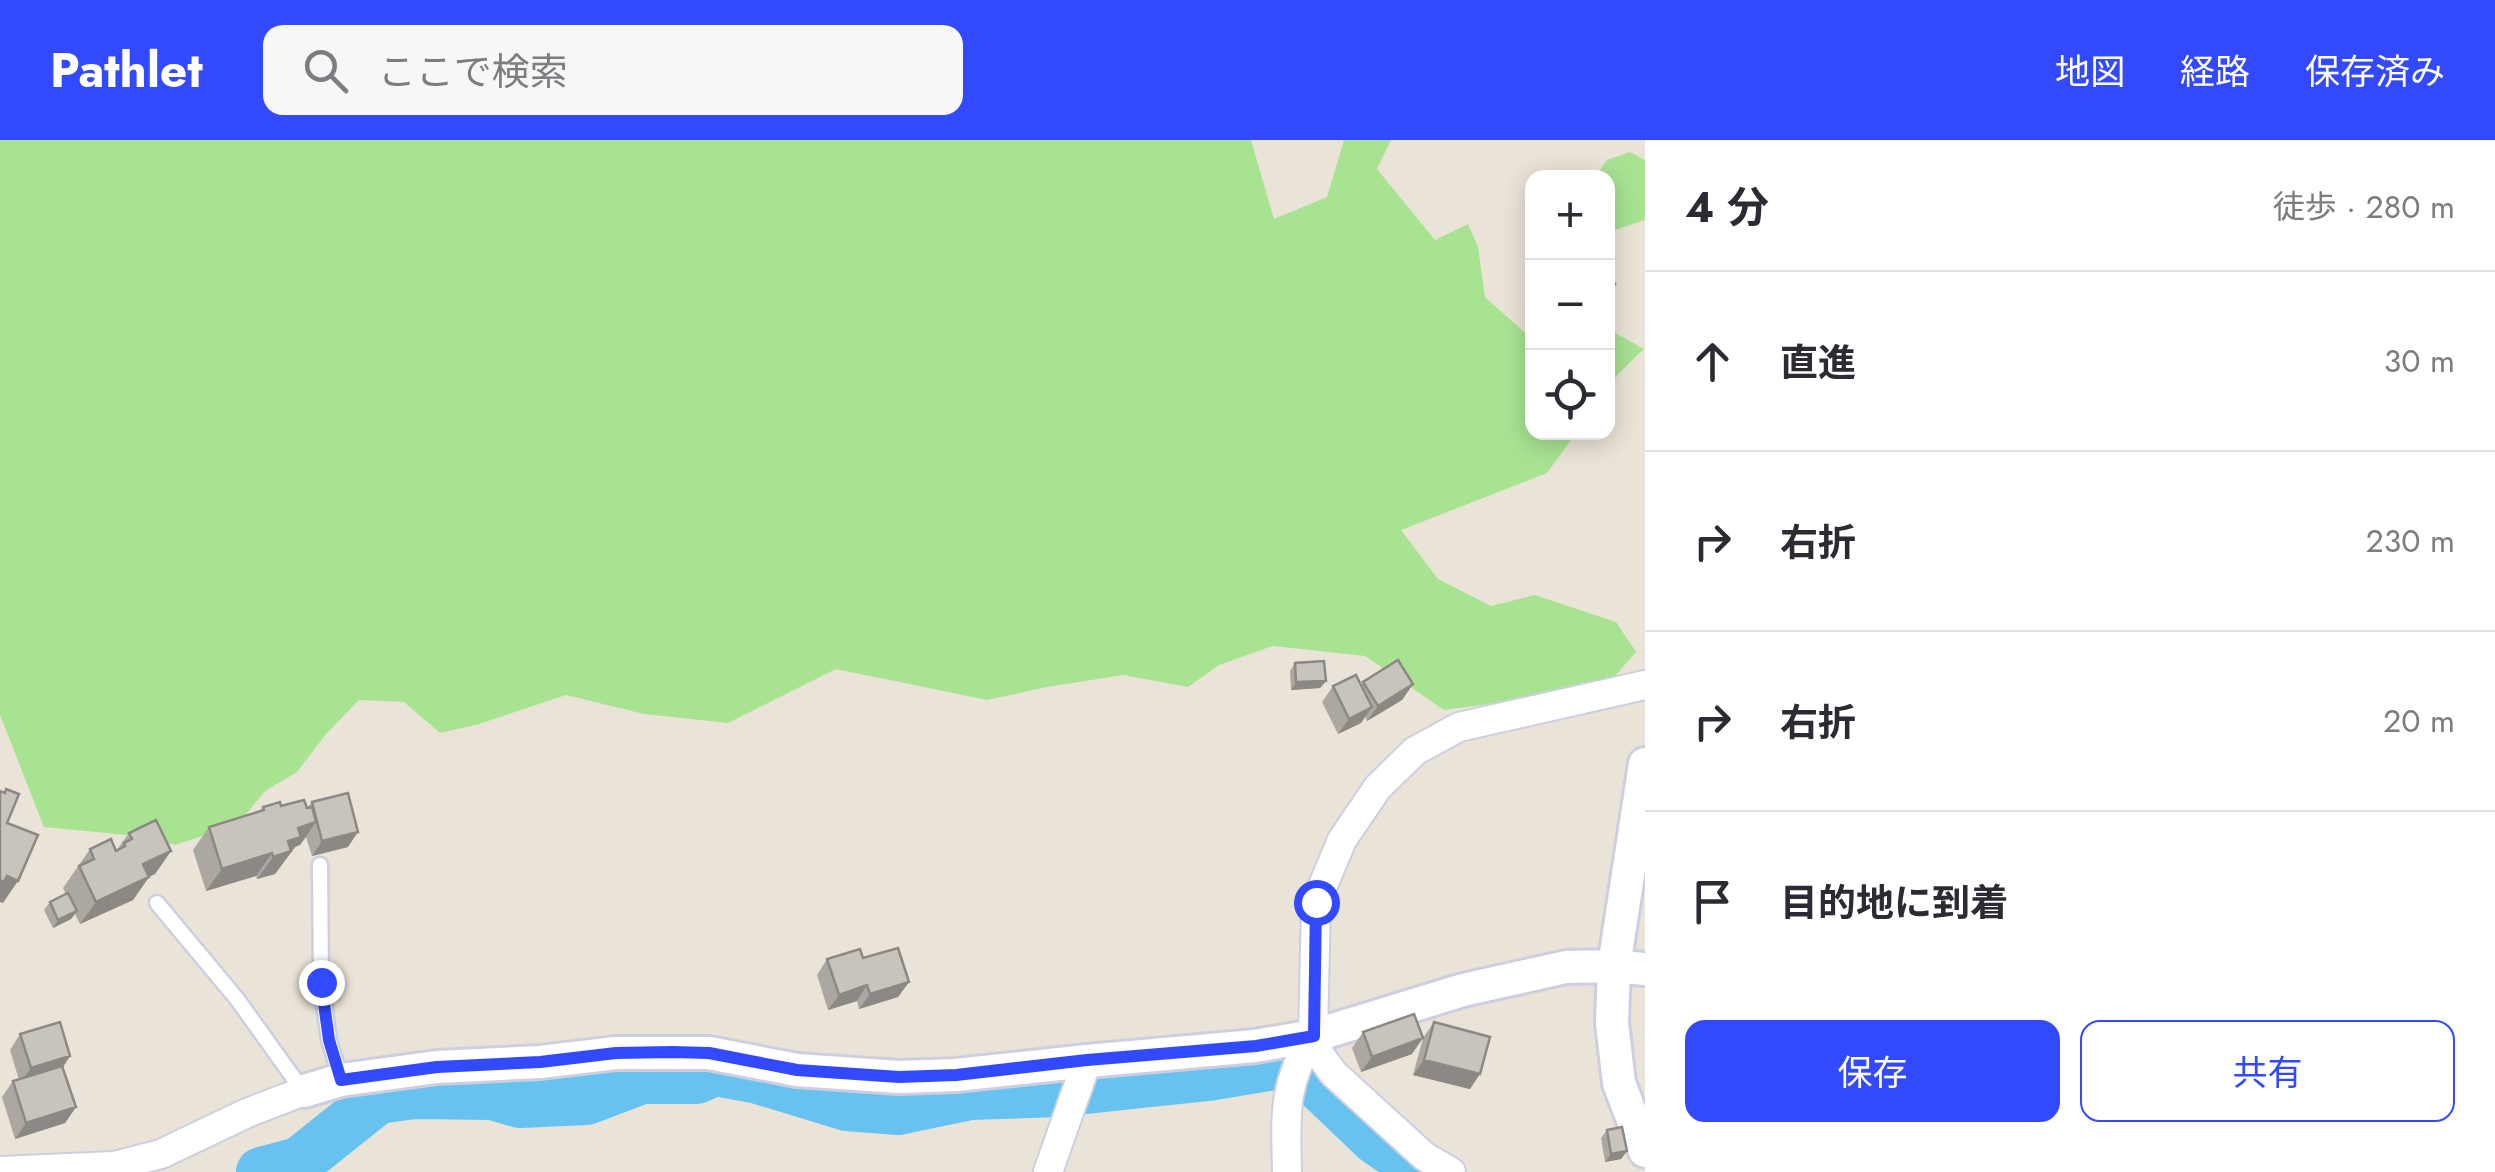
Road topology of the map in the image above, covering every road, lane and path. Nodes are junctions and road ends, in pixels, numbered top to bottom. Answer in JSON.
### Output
{"nodes":[{"id":1,"x":1645,"y":684,"type":"edge"},
{"id":2,"x":1645,"y":764,"type":"edge"},
{"id":3,"x":320,"y":865,"type":"dead end"},
{"id":4,"x":156,"y":903,"type":"dead end"},
{"id":5,"x":1630,"y":968,"type":"edge"},
{"id":6,"x":1314,"y":1036,"type":"junction"},
{"id":7,"x":341,"y":1080,"type":"junction"},
{"id":8,"x":1080,"y":1080,"type":"junction"},
{"id":9,"x":304,"y":1091,"type":"junction"},
{"id":10,"x":1645,"y":1151,"type":"edge"},
{"id":11,"x":0,"y":1171,"type":"edge"},
{"id":12,"x":1048,"y":1172,"type":"edge"},
{"id":13,"x":1287,"y":1172,"type":"edge"},
{"id":14,"x":1451,"y":1172,"type":"edge"}],
"edges":[{"from":1,"to":6,"type":"street"},
{"from":2,"to":5,"type":"street"},
{"from":3,"to":7,"type":"lane"},
{"from":4,"to":9,"type":"lane"},
{"from":5,"to":6,"type":"street"},
{"from":5,"to":10,"type":"street"},
{"from":6,"to":8,"type":"street"},
{"from":6,"to":13,"type":"street"},
{"from":6,"to":14,"type":"street"},
{"from":7,"to":8,"type":"street"},
{"from":7,"to":9,"type":"street"},
{"from":8,"to":12,"type":"street"},
{"from":9,"to":11,"type":"street"}]}
